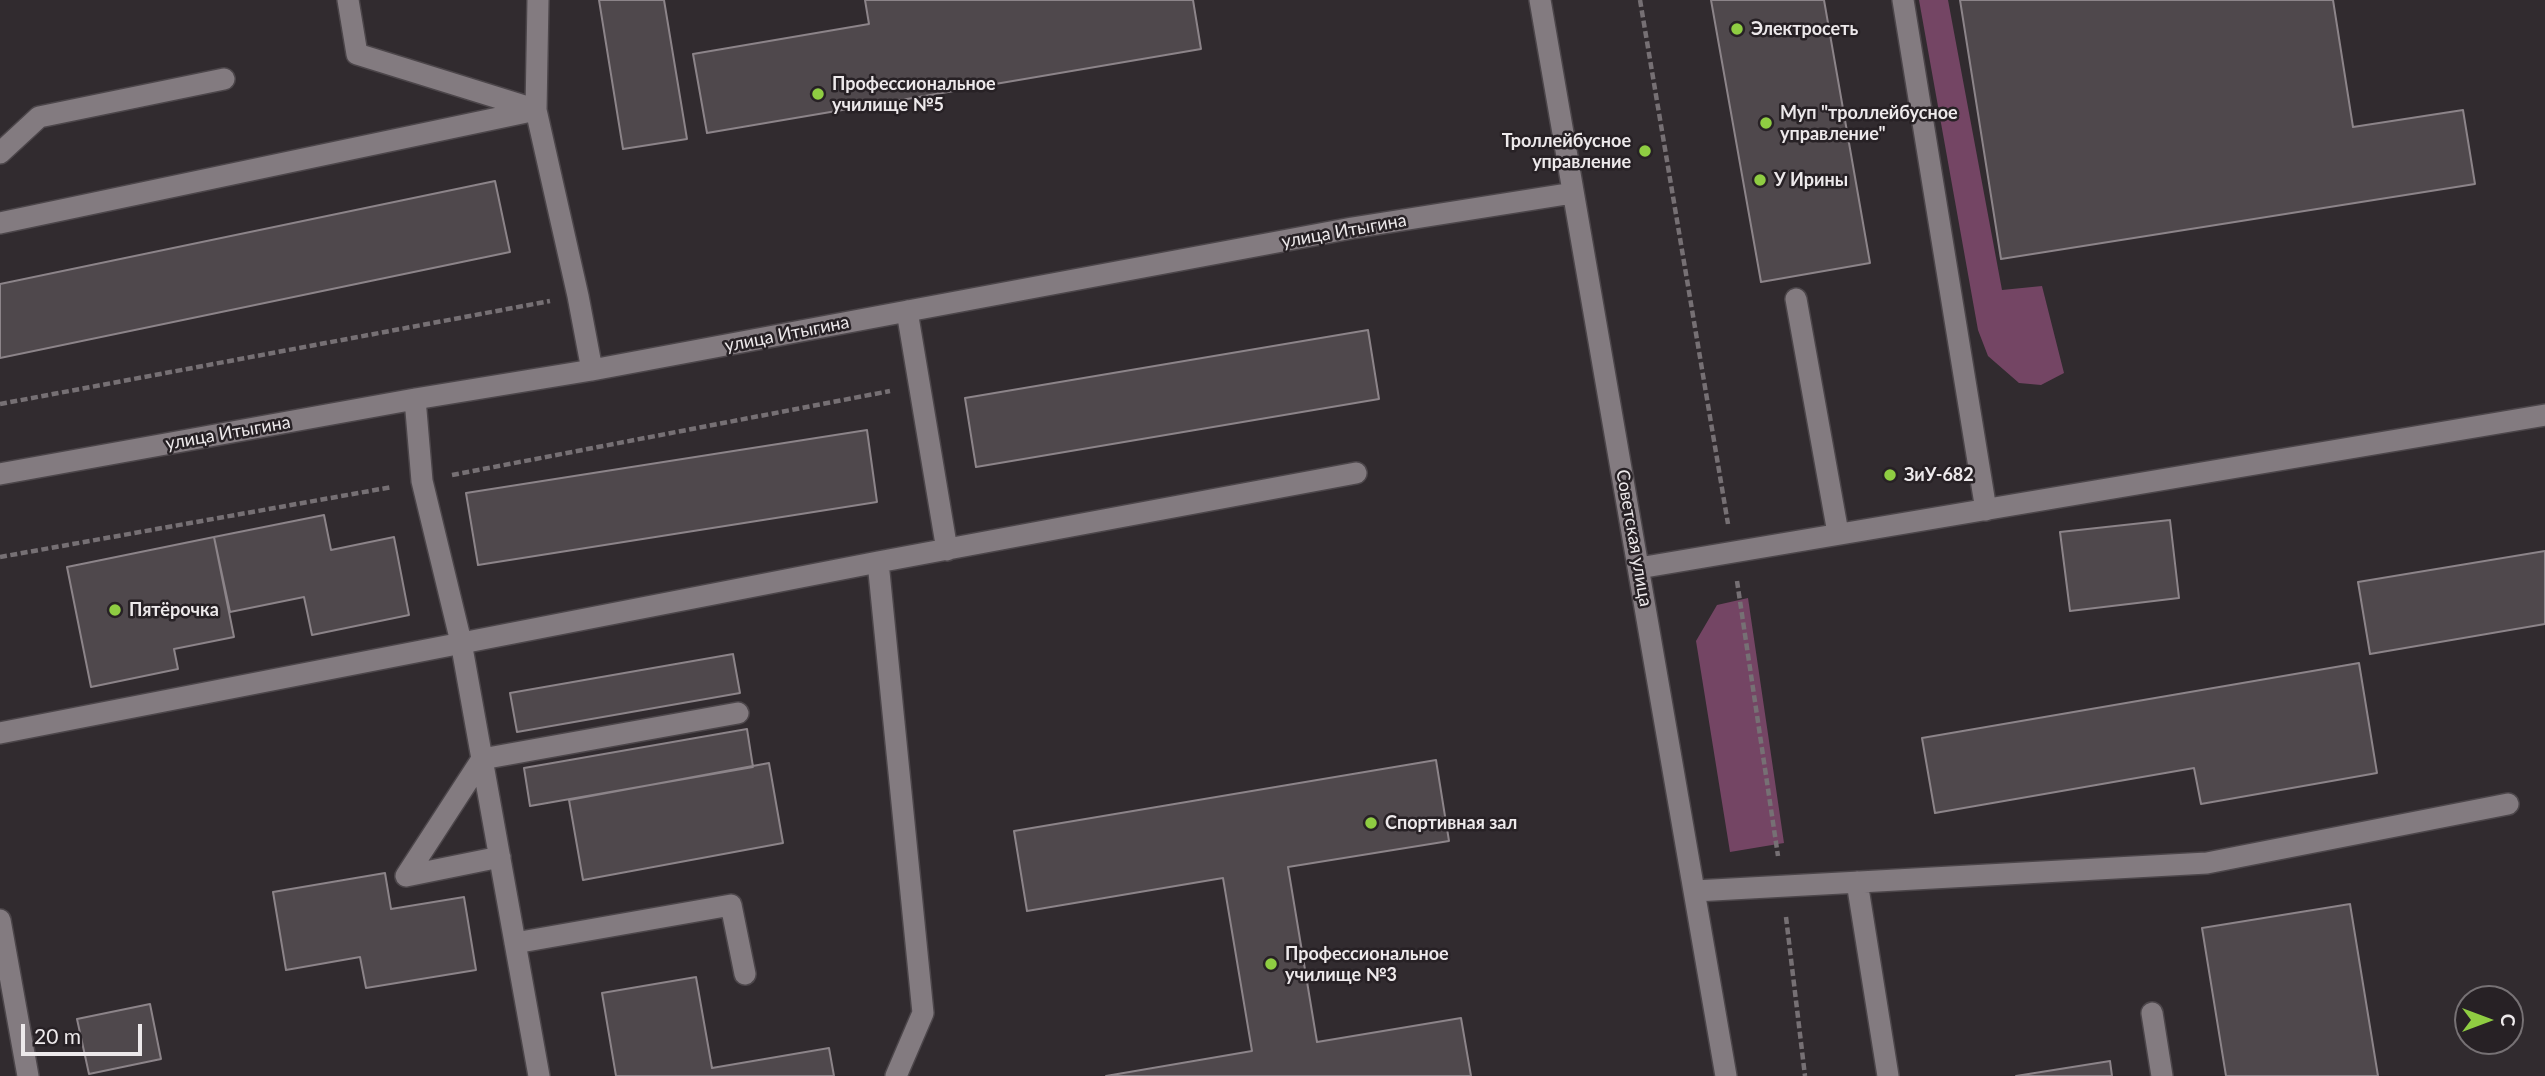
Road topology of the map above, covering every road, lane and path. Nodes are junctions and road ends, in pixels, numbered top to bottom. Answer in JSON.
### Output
{"nodes":[{"id":1,"x":348,"y":0,"type":"edge"},
{"id":2,"x":538,"y":0,"type":"edge"},
{"id":3,"x":1540,"y":0,"type":"edge"},
{"id":4,"x":1903,"y":0,"type":"edge"},
{"id":5,"x":224,"y":79,"type":"dead end"},
{"id":6,"x":536,"y":110,"type":"junction"},
{"id":7,"x":0,"y":153,"type":"edge"},
{"id":8,"x":1573,"y":193,"type":"junction"},
{"id":9,"x":0,"y":223,"type":"edge"},
{"id":10,"x":579,"y":296,"type":"junction"},
{"id":11,"x":1796,"y":299,"type":"dead end"},
{"id":12,"x":907,"y":311,"type":"junction"},
{"id":13,"x":593,"y":370,"type":"junction"},
{"id":14,"x":918,"y":385,"type":"junction"},
{"id":15,"x":415,"y":399,"type":"junction"},
{"id":16,"x":0,"y":404,"type":"edge"},
{"id":17,"x":2545,"y":415,"type":"edge"},
{"id":18,"x":1356,"y":473,"type":"dead end"},
{"id":19,"x":0,"y":474,"type":"edge"},
{"id":20,"x":422,"y":481,"type":"junction"},
{"id":21,"x":1986,"y":510,"type":"junction"},
{"id":22,"x":1838,"y":533,"type":"junction"},
{"id":23,"x":947,"y":550,"type":"junction"},
{"id":24,"x":0,"y":557,"type":"edge"},
{"id":25,"x":878,"y":562,"type":"junction"},
{"id":26,"x":1639,"y":568,"type":"junction"},
{"id":27,"x":461,"y":642,"type":"junction"},
{"id":28,"x":738,"y":713,"type":"dead end"},
{"id":29,"x":0,"y":733,"type":"edge"},
{"id":30,"x":482,"y":759,"type":"junction"},
{"id":31,"x":2508,"y":804,"type":"dead end"},
{"id":32,"x":500,"y":857,"type":"junction"},
{"id":33,"x":1857,"y":883,"type":"junction"},
{"id":34,"x":1695,"y":891,"type":"junction"},
{"id":35,"x":0,"y":920,"type":"edge"},
{"id":36,"x":515,"y":943,"type":"junction"},
{"id":37,"x":745,"y":974,"type":"dead end"},
{"id":38,"x":2152,"y":1013,"type":"dead end"},
{"id":39,"x":27,"y":1076,"type":"edge"},
{"id":40,"x":539,"y":1076,"type":"edge"},
{"id":41,"x":896,"y":1076,"type":"edge"},
{"id":42,"x":1726,"y":1076,"type":"edge"},
{"id":43,"x":1888,"y":1076,"type":"edge"},
{"id":44,"x":2162,"y":1076,"type":"edge"}],
"edges":[{"from":1,"to":6,"type":"street"},
{"from":2,"to":6,"type":"street"},
{"from":3,"to":8,"type":"street","name":"Советская улица"},
{"from":4,"to":21,"type":"street"},
{"from":5,"to":7,"type":"street"},
{"from":6,"to":9,"type":"street"},
{"from":6,"to":10,"type":"street"},
{"from":8,"to":12,"type":"street","name":"улица Итыгина"},
{"from":8,"to":26,"type":"street","name":"Советская улица"},
{"from":10,"to":13,"type":"street"},
{"from":10,"to":16,"type":"path"},
{"from":11,"to":22,"type":"street"},
{"from":12,"to":13,"type":"street","name":"улица Итыгина"},
{"from":12,"to":14,"type":"street"},
{"from":13,"to":15,"type":"street","name":"улица Итыгина"},
{"from":14,"to":20,"type":"path"},
{"from":14,"to":23,"type":"street"},
{"from":15,"to":19,"type":"street","name":"улица Итыгина"},
{"from":15,"to":20,"type":"street"},
{"from":17,"to":21,"type":"street"},
{"from":18,"to":23,"type":"street"},
{"from":20,"to":24,"type":"path"},
{"from":20,"to":27,"type":"street"},
{"from":21,"to":22,"type":"street"},
{"from":22,"to":26,"type":"street"},
{"from":23,"to":25,"type":"street"},
{"from":25,"to":27,"type":"street"},
{"from":25,"to":41,"type":"street"},
{"from":26,"to":34,"type":"street","name":"Советская улица"},
{"from":27,"to":29,"type":"street"},
{"from":27,"to":30,"type":"street"},
{"from":28,"to":30,"type":"street"},
{"from":30,"to":32,"type":"street"},
{"from":30,"to":32,"type":"street"},
{"from":31,"to":33,"type":"street"},
{"from":32,"to":36,"type":"street"},
{"from":33,"to":34,"type":"street"},
{"from":33,"to":43,"type":"street"},
{"from":34,"to":42,"type":"street","name":"Советская улица"},
{"from":35,"to":39,"type":"street"},
{"from":36,"to":37,"type":"street"},
{"from":36,"to":40,"type":"street"},
{"from":38,"to":44,"type":"street"}]}
